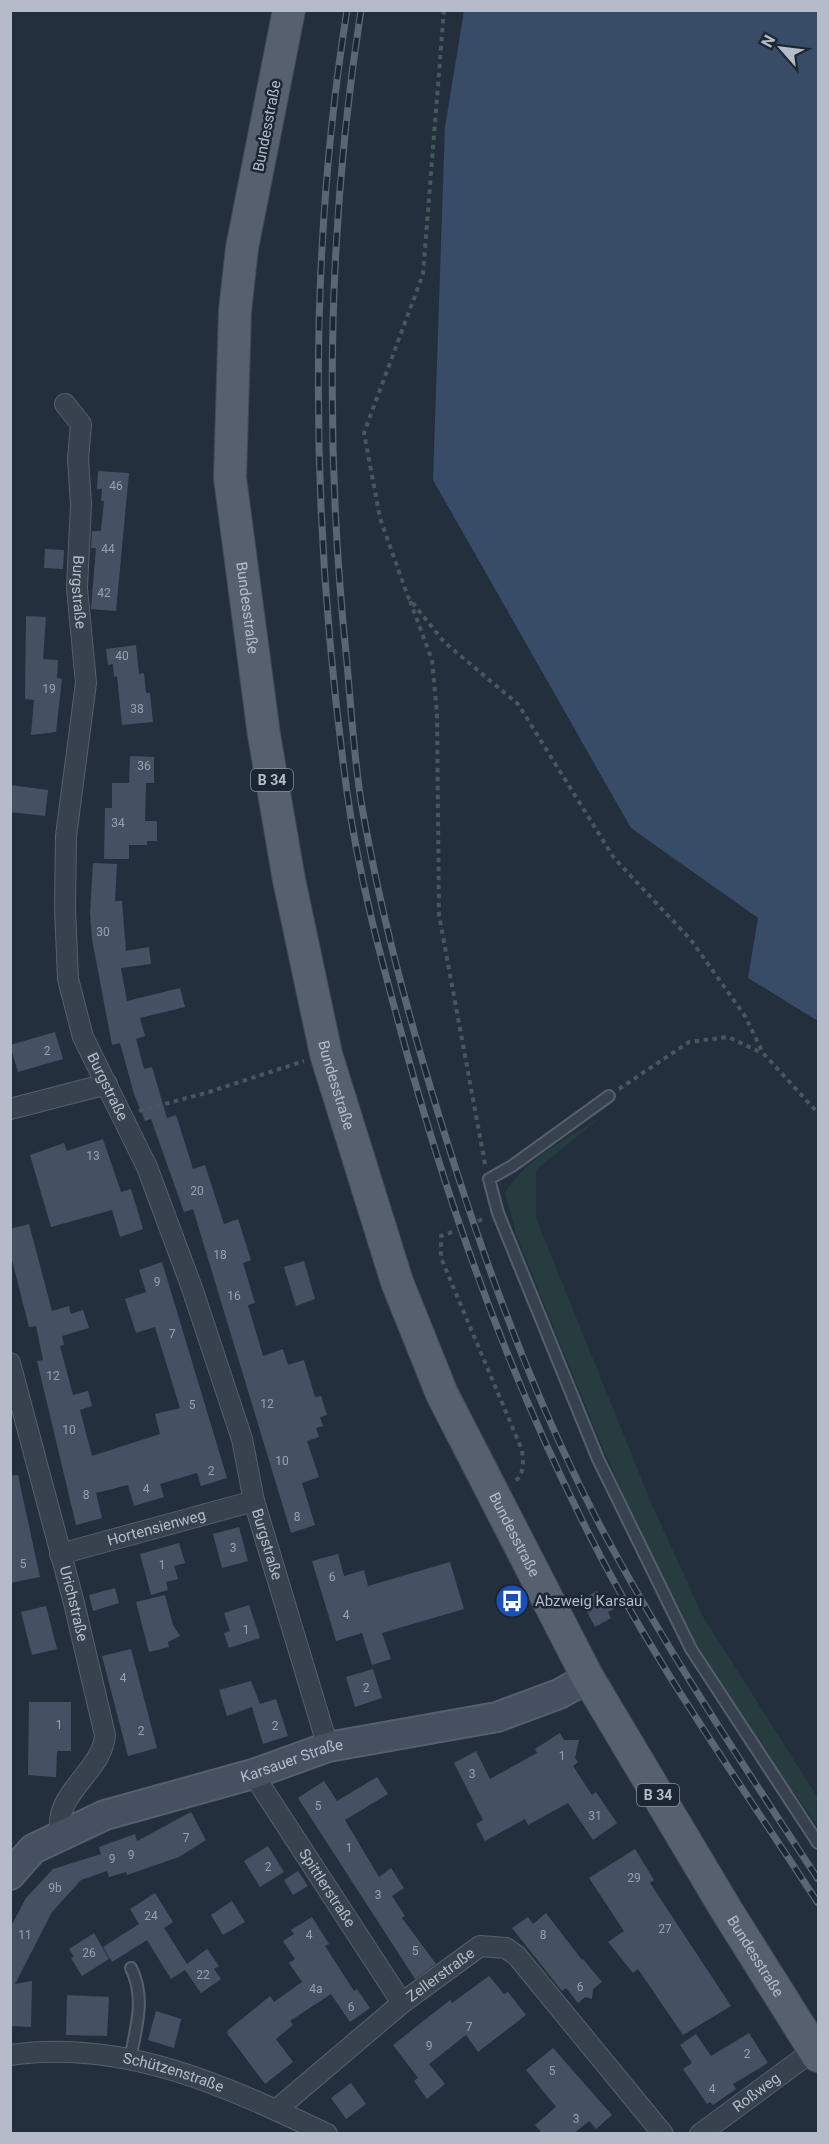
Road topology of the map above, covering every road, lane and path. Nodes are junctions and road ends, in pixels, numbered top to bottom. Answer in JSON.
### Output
{"nodes":[{"id":1,"x":290,"y":10,"type":"edge"},
{"id":2,"x":444,"y":10,"type":"edge"},
{"id":3,"x":65,"y":404,"type":"dead end"},
{"id":4,"x":408,"y":597,"type":"junction"},
{"id":5,"x":763,"y":1053,"type":"junction"},
{"id":6,"x":326,"y":1054,"type":"junction"},
{"id":7,"x":107,"y":1084,"type":"junction"},
{"id":8,"x":609,"y":1096,"type":"joint"},
{"id":9,"x":10,"y":1108,"type":"edge"},
{"id":10,"x":819,"y":1113,"type":"edge"},
{"id":11,"x":121,"y":1116,"type":"junction"},
{"id":12,"x":489,"y":1179,"type":"junction"},
{"id":13,"x":452,"y":1232,"type":"dead end"},
{"id":14,"x":10,"y":1363,"type":"edge"},
{"id":15,"x":494,"y":1494,"type":"junction"},
{"id":16,"x":254,"y":1501,"type":"junction"},
{"id":17,"x":60,"y":1554,"type":"junction"},
{"id":18,"x":588,"y":1678,"type":"junction"},
{"id":19,"x":328,"y":1747,"type":"junction"},
{"id":20,"x":253,"y":1774,"type":"junction"},
{"id":21,"x":62,"y":1835,"type":"junction"},
{"id":22,"x":819,"y":1843,"type":"edge"},
{"id":23,"x":10,"y":1875,"type":"edge"},
{"id":24,"x":131,"y":1968,"type":"dead end"},
{"id":25,"x":402,"y":2004,"type":"junction"},
{"id":26,"x":816,"y":2053,"type":"edge"},
{"id":27,"x":10,"y":2055,"type":"edge"},
{"id":28,"x":130,"y":2059,"type":"junction"},
{"id":29,"x":276,"y":2110,"type":"junction"},
{"id":30,"x":327,"y":2133,"type":"edge"},
{"id":31,"x":663,"y":2133,"type":"edge"},
{"id":32,"x":700,"y":2133,"type":"edge"}],
"edges":[{"from":1,"to":6,"type":"main road","name":"Bundesstraße","number":"B 34"},
{"from":2,"to":4,"type":"path"},
{"from":3,"to":7,"type":"street","name":"Burgstraße"},
{"from":4,"to":5,"type":"path"},
{"from":4,"to":12,"type":"path"},
{"from":5,"to":8,"type":"path"},
{"from":5,"to":10,"type":"path"},
{"from":6,"to":11,"type":"path"},
{"from":6,"to":15,"type":"main road","name":"Bundesstraße","number":"B 34"},
{"from":7,"to":9,"type":"street"},
{"from":7,"to":11,"type":"street","name":"Burgstraße"},
{"from":8,"to":12,"type":"lane"},
{"from":11,"to":16,"type":"street","name":"Burgstraße"},
{"from":12,"to":22,"type":"lane"},
{"from":13,"to":15,"type":"path"},
{"from":14,"to":17,"type":"street","name":"Urichstraße"},
{"from":15,"to":18,"type":"main road","name":"Bundesstraße","number":"B 34"},
{"from":16,"to":17,"type":"street","name":"Hortensienweg"},
{"from":16,"to":19,"type":"street","name":"Burgstraße"},
{"from":17,"to":21,"type":"street","name":"Urichstraße"},
{"from":18,"to":19,"type":"street","name":"Karsauer Straße"},
{"from":18,"to":26,"type":"main road","name":"Bundesstraße","number":"B 34"},
{"from":19,"to":20,"type":"street","name":"Karsauer Straße"},
{"from":20,"to":21,"type":"street","name":"Karsauer Straße"},
{"from":20,"to":25,"type":"street","name":"Spittlerstraße"},
{"from":21,"to":23,"type":"street","name":"Karsauer Straße"},
{"from":24,"to":28,"type":"lane"},
{"from":25,"to":29,"type":"street","name":"Zellerstraße"},
{"from":25,"to":31,"type":"street","name":"Zellerstraße"},
{"from":26,"to":32,"type":"street","name":"Roßweg"},
{"from":27,"to":28,"type":"street","name":"Schützenstraße"},
{"from":28,"to":29,"type":"street","name":"Schützenstraße"},
{"from":29,"to":30,"type":"street","name":"Schützenstraße"}]}
